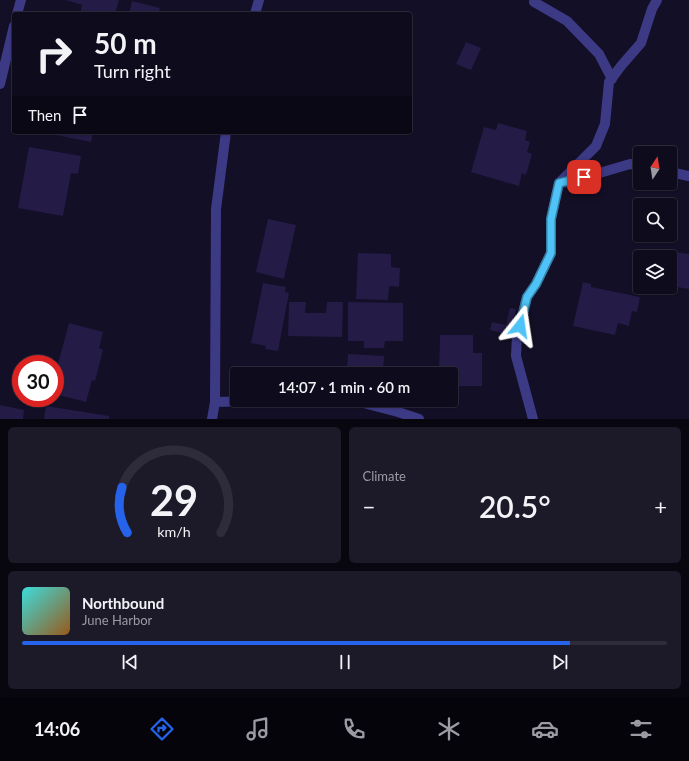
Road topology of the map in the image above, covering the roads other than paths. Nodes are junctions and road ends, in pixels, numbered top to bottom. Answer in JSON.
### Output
{"nodes":[{"id":1,"x":21,"y":0,"type":"edge"},
{"id":2,"x":259,"y":0,"type":"edge"},
{"id":3,"x":658,"y":0,"type":"edge"},
{"id":4,"x":534,"y":2,"type":"dead end"},
{"id":5,"x":18,"y":12,"type":"edge"},
{"id":6,"x":256,"y":12,"type":"edge"},
{"id":7,"x":12,"y":34,"type":"edge"},
{"id":8,"x":612,"y":79,"type":"junction"},
{"id":9,"x":0,"y":84,"type":"edge"},
{"id":10,"x":226,"y":134,"type":"edge"},
{"id":11,"x":633,"y":165,"type":"edge"},
{"id":12,"x":677,"y":173,"type":"edge"},
{"id":13,"x":689,"y":176,"type":"edge"},
{"id":14,"x":559,"y":183,"type":"junction"},
{"id":15,"x":215,"y":402,"type":"junction"},
{"id":16,"x":230,"y":402,"type":"edge"},
{"id":17,"x":379,"y":407,"type":"edge"},
{"id":18,"x":212,"y":419,"type":"edge"},
{"id":19,"x":419,"y":419,"type":"edge"},
{"id":20,"x":533,"y":419,"type":"edge"}],
"edges":[{"from":1,"to":5,"type":"street"},
{"from":2,"to":6,"type":"street"},
{"from":3,"to":8,"type":"street"},
{"from":4,"to":8,"type":"street"},
{"from":7,"to":9,"type":"street"},
{"from":8,"to":14,"type":"street"},
{"from":10,"to":15,"type":"street"},
{"from":11,"to":14,"type":"street"},
{"from":12,"to":13,"type":"street"},
{"from":14,"to":20,"type":"street"},
{"from":15,"to":16,"type":"street"},
{"from":15,"to":18,"type":"street"},
{"from":17,"to":19,"type":"street"}]}
